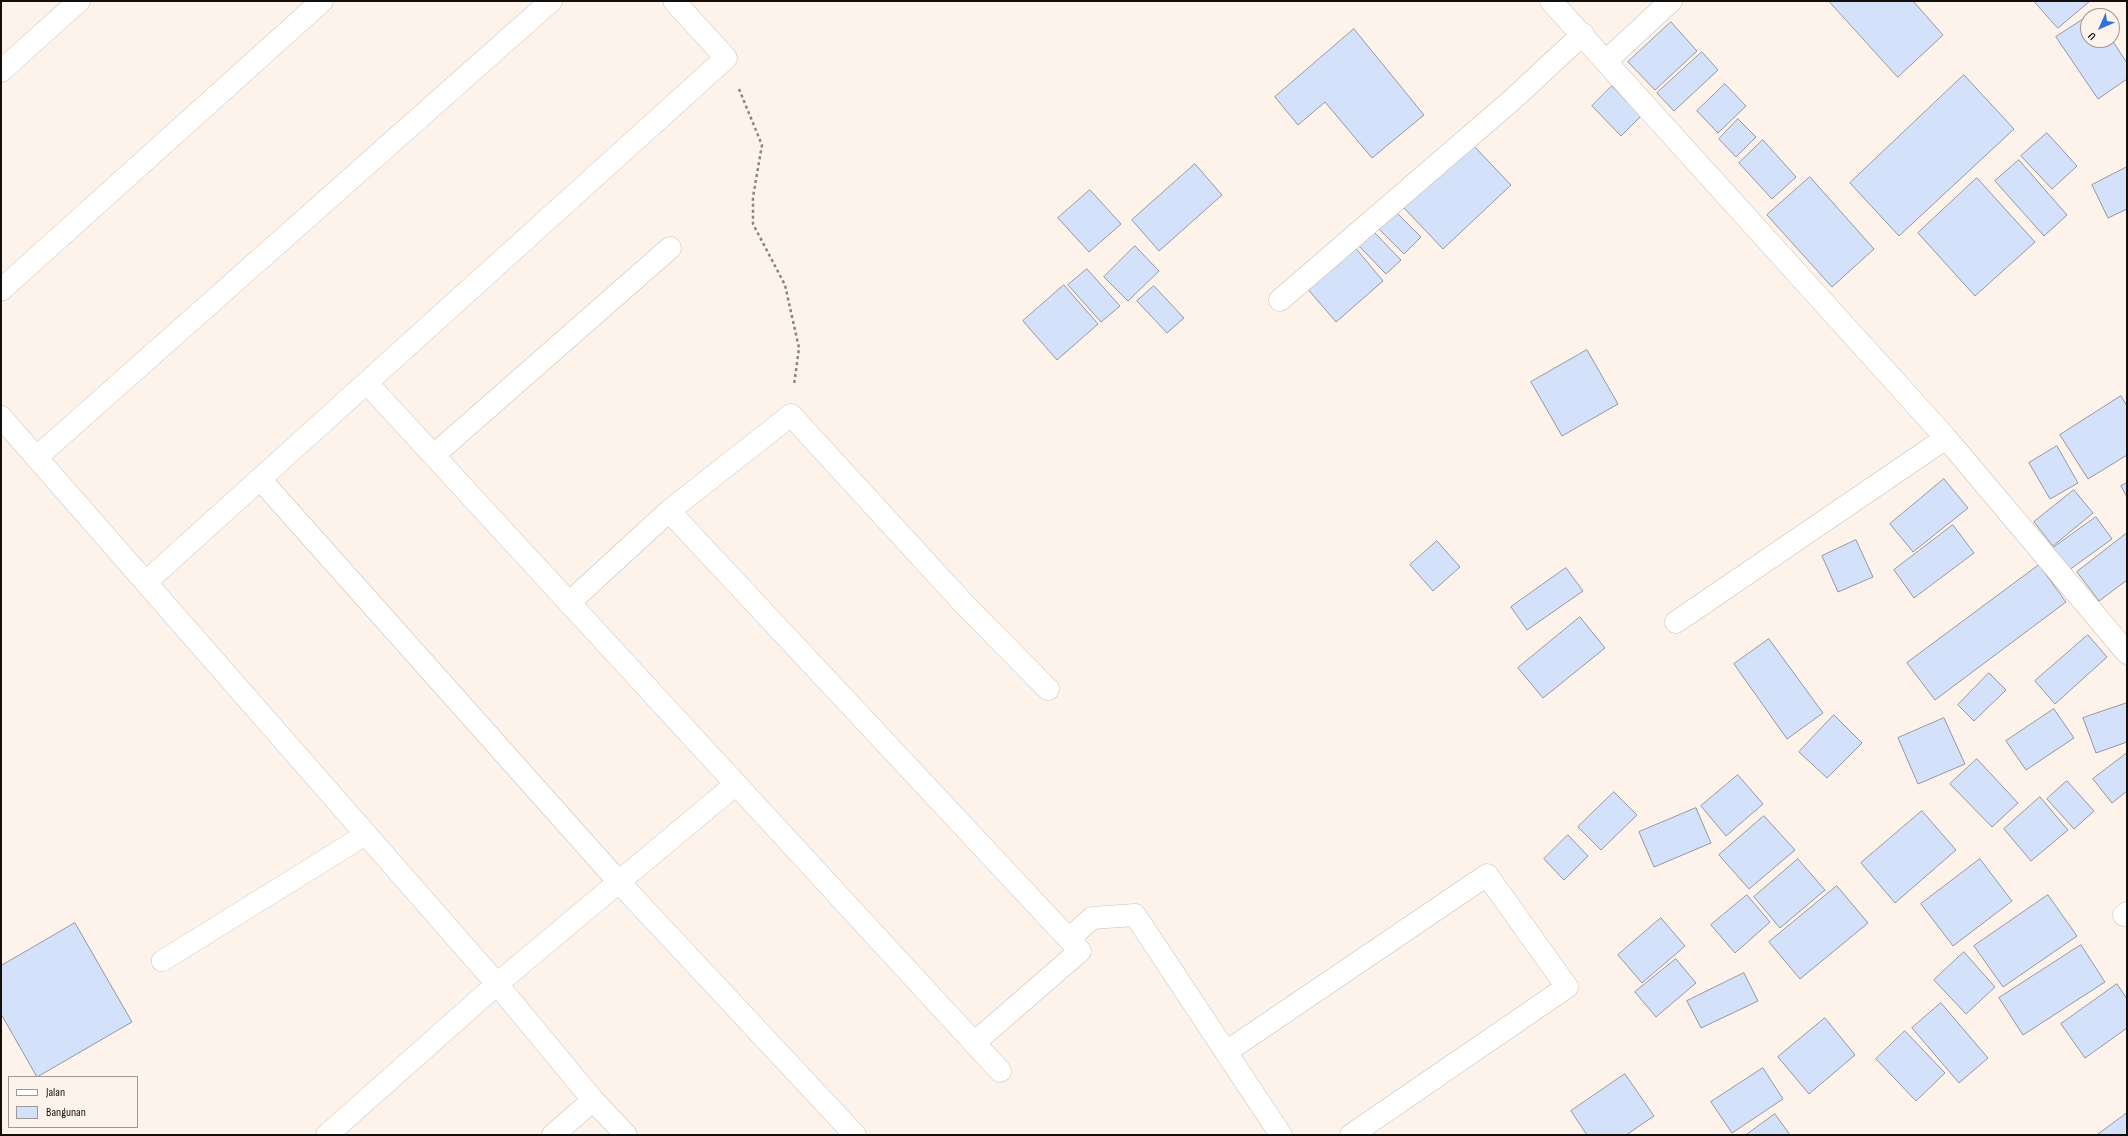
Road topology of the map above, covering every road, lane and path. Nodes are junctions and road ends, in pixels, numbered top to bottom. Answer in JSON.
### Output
{"nodes":[{"id":1,"x":79,"y":1,"type":"edge"},
{"id":2,"x":322,"y":1,"type":"edge"},
{"id":3,"x":551,"y":1,"type":"edge"},
{"id":4,"x":674,"y":1,"type":"edge"},
{"id":5,"x":1551,"y":1,"type":"edge"},
{"id":6,"x":1671,"y":1,"type":"edge"},
{"id":7,"x":1583,"y":34,"type":"junction"},
{"id":8,"x":726,"y":58,"type":"junction"},
{"id":9,"x":1606,"y":61,"type":"junction"},
{"id":10,"x":1,"y":71,"type":"edge"},
{"id":11,"x":670,"y":248,"type":"dead end"},
{"id":12,"x":1,"y":290,"type":"edge"},
{"id":13,"x":1280,"y":300,"type":"dead end"},
{"id":14,"x":367,"y":383,"type":"junction"},
{"id":15,"x":791,"y":415,"type":"junction"},
{"id":16,"x":1,"y":418,"type":"edge"},
{"id":17,"x":1946,"y":438,"type":"junction"},
{"id":18,"x":434,"y":455,"type":"junction"},
{"id":19,"x":37,"y":457,"type":"junction"},
{"id":20,"x":260,"y":479,"type":"junction"},
{"id":21,"x":669,"y":511,"type":"junction"},
{"id":22,"x":146,"y":582,"type":"junction"},
{"id":23,"x":570,"y":602,"type":"junction"},
{"id":24,"x":1676,"y":622,"type":"dead end"},
{"id":25,"x":2124,"y":646,"type":"edge"},
{"id":26,"x":1048,"y":689,"type":"dead end"},
{"id":27,"x":736,"y":784,"type":"junction"},
{"id":28,"x":365,"y":835,"type":"junction"},
{"id":29,"x":618,"y":881,"type":"junction"},
{"id":30,"x":1069,"y":939,"type":"junction"},
{"id":31,"x":162,"y":961,"type":"dead end"},
{"id":32,"x":497,"y":984,"type":"junction"},
{"id":33,"x":974,"y":1043,"type":"junction"},
{"id":34,"x":1226,"y":1052,"type":"junction"},
{"id":35,"x":1000,"y":1071,"type":"dead end"},
{"id":36,"x":593,"y":1100,"type":"junction"},
{"id":37,"x":327,"y":1135,"type":"edge"},
{"id":38,"x":553,"y":1135,"type":"edge"},
{"id":39,"x":626,"y":1135,"type":"edge"},
{"id":40,"x":855,"y":1135,"type":"edge"},
{"id":41,"x":1281,"y":1135,"type":"edge"},
{"id":42,"x":1351,"y":1135,"type":"edge"}],
"edges":[{"from":1,"to":10,"type":"street"},
{"from":2,"to":12,"type":"street"},
{"from":3,"to":19,"type":"street"},
{"from":4,"to":8,"type":"street"},
{"from":5,"to":7,"type":"street"},
{"from":6,"to":9,"type":"street"},
{"from":7,"to":9,"type":"street"},
{"from":7,"to":13,"type":"street"},
{"from":8,"to":14,"type":"street"},
{"from":8,"to":15,"type":"path"},
{"from":9,"to":17,"type":"street"},
{"from":11,"to":18,"type":"street"},
{"from":14,"to":18,"type":"street"},
{"from":14,"to":20,"type":"street"},
{"from":15,"to":21,"type":"street"},
{"from":15,"to":26,"type":"street"},
{"from":16,"to":19,"type":"street"},
{"from":17,"to":24,"type":"street"},
{"from":17,"to":25,"type":"street"},
{"from":18,"to":23,"type":"street"},
{"from":19,"to":22,"type":"street"},
{"from":20,"to":22,"type":"street"},
{"from":20,"to":29,"type":"street"},
{"from":21,"to":23,"type":"street"},
{"from":21,"to":30,"type":"street"},
{"from":22,"to":28,"type":"street"},
{"from":23,"to":27,"type":"street"},
{"from":27,"to":29,"type":"street"},
{"from":27,"to":33,"type":"street"},
{"from":28,"to":31,"type":"lane"},
{"from":28,"to":32,"type":"street"},
{"from":29,"to":32,"type":"street"},
{"from":29,"to":40,"type":"street"},
{"from":30,"to":33,"type":"street"},
{"from":30,"to":34,"type":"street"},
{"from":32,"to":36,"type":"street"},
{"from":32,"to":37,"type":"street"},
{"from":33,"to":35,"type":"street"},
{"from":34,"to":41,"type":"street"},
{"from":34,"to":42,"type":"street"},
{"from":36,"to":38,"type":"street"},
{"from":36,"to":39,"type":"street"}]}
